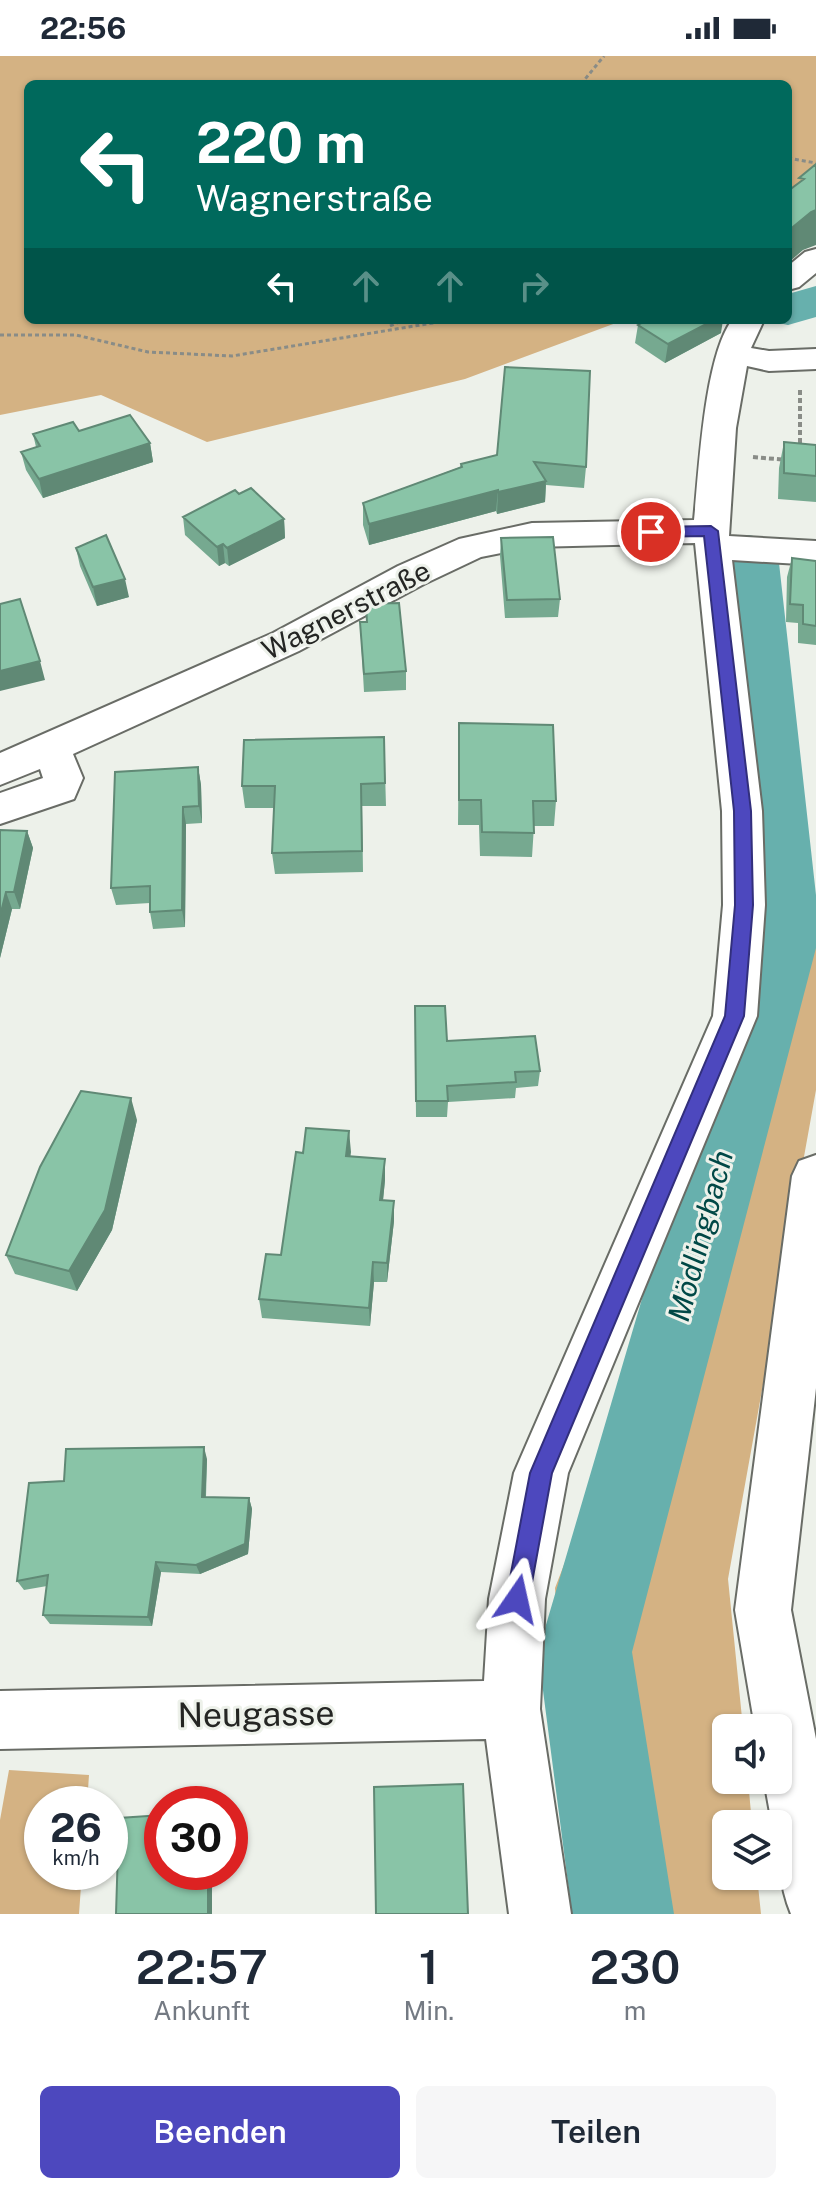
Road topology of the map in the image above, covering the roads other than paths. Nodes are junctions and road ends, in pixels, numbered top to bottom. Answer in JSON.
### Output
{"nodes":[{"id":1,"x":816,"y":258,"type":"edge"},
{"id":2,"x":792,"y":278,"type":"edge"},
{"id":3,"x":745,"y":324,"type":"edge"},
{"id":4,"x":733,"y":354,"type":"junction"},
{"id":5,"x":816,"y":359,"type":"edge"},
{"id":6,"x":717,"y":541,"type":"junction"},
{"id":7,"x":816,"y":553,"type":"edge"},
{"id":8,"x":52,"y":749,"type":"junction"},
{"id":9,"x":0,"y":770,"type":"edge"},
{"id":10,"x":0,"y":809,"type":"edge"},
{"id":11,"x":816,"y":1176,"type":"edge"},
{"id":12,"x":511,"y":1709,"type":"junction"},
{"id":13,"x":0,"y":1720,"type":"edge"},
{"id":14,"x":816,"y":1899,"type":"edge"},
{"id":15,"x":540,"y":1914,"type":"edge"}],
"edges":[{"from":1,"to":2,"type":"street"},
{"from":3,"to":4,"type":"street"},
{"from":4,"to":5,"type":"street"},
{"from":4,"to":6,"type":"street"},
{"from":6,"to":7,"type":"street","name":"Wagnerstraße"},
{"from":6,"to":8,"type":"street","name":"Wagnerstraße"},
{"from":6,"to":12,"type":"street"},
{"from":8,"to":9,"type":"street","name":"Wagnerstraße"},
{"from":8,"to":10,"type":"street"},
{"from":11,"to":14,"type":"street"},
{"from":12,"to":13,"type":"street","name":"Neugasse"},
{"from":12,"to":15,"type":"street"}]}
